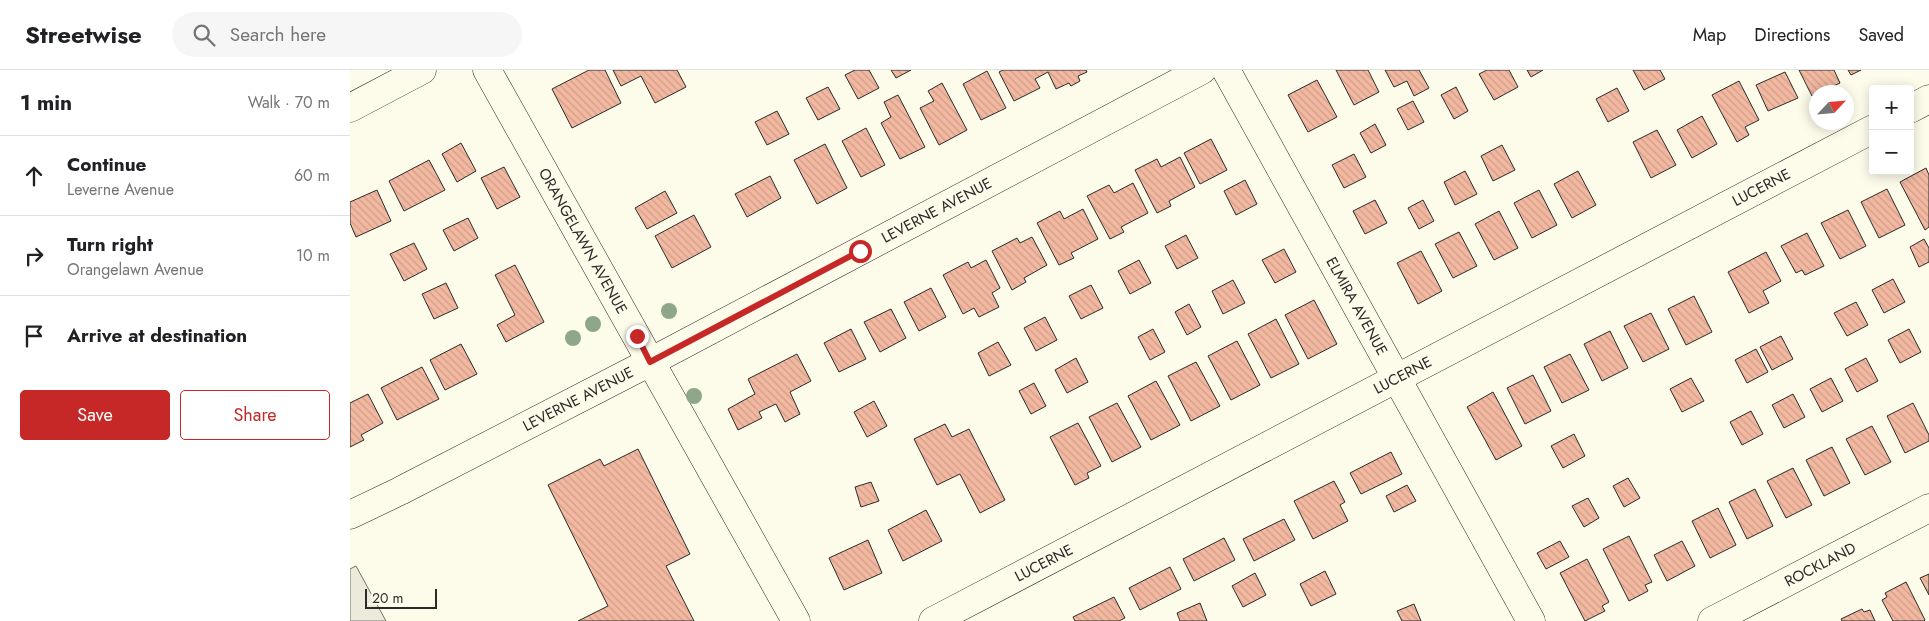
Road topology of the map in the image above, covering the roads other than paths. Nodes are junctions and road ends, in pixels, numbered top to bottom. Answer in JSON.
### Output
{"nodes":[{"id":1,"x":422,"y":70,"type":"edge"},
{"id":2,"x":487,"y":70,"type":"edge"},
{"id":3,"x":1202,"y":70,"type":"edge"},
{"id":4,"x":1226,"y":70,"type":"edge"},
{"id":5,"x":1929,"y":99,"type":"edge"},
{"id":6,"x":1914,"y":107,"type":"edge"},
{"id":7,"x":350,"y":108,"type":"edge"},
{"id":8,"x":1869,"y":130,"type":"edge"},
{"id":9,"x":650,"y":362,"type":"junction"},
{"id":10,"x":1397,"y":376,"type":"junction"},
{"id":11,"x":1929,"y":508,"type":"edge"},
{"id":12,"x":350,"y":515,"type":"edge"},
{"id":13,"x":796,"y":621,"type":"edge"},
{"id":14,"x":933,"y":621,"type":"edge"},
{"id":15,"x":1531,"y":621,"type":"edge"},
{"id":16,"x":1712,"y":621,"type":"edge"}],
"edges":[{"from":1,"to":7,"type":"street"},
{"from":2,"to":9,"type":"street","name":"ORANGELAWN AVENUE"},
{"from":3,"to":9,"type":"street","name":"LEVERNE AVENUE"},
{"from":4,"to":10,"type":"street","name":"ELMIRA AVENUE"},
{"from":5,"to":6,"type":"street"},
{"from":8,"to":10,"type":"street","name":"LUCERNE"},
{"from":9,"to":12,"type":"street","name":"LEVERNE AVENUE"},
{"from":9,"to":13,"type":"street","name":"ORANGELAWN AVENUE"},
{"from":10,"to":14,"type":"street","name":"LUCERNE"},
{"from":10,"to":15,"type":"street","name":"ELMIRA AVENUE"},
{"from":11,"to":16,"type":"street","name":"ROCKLAND"}]}
